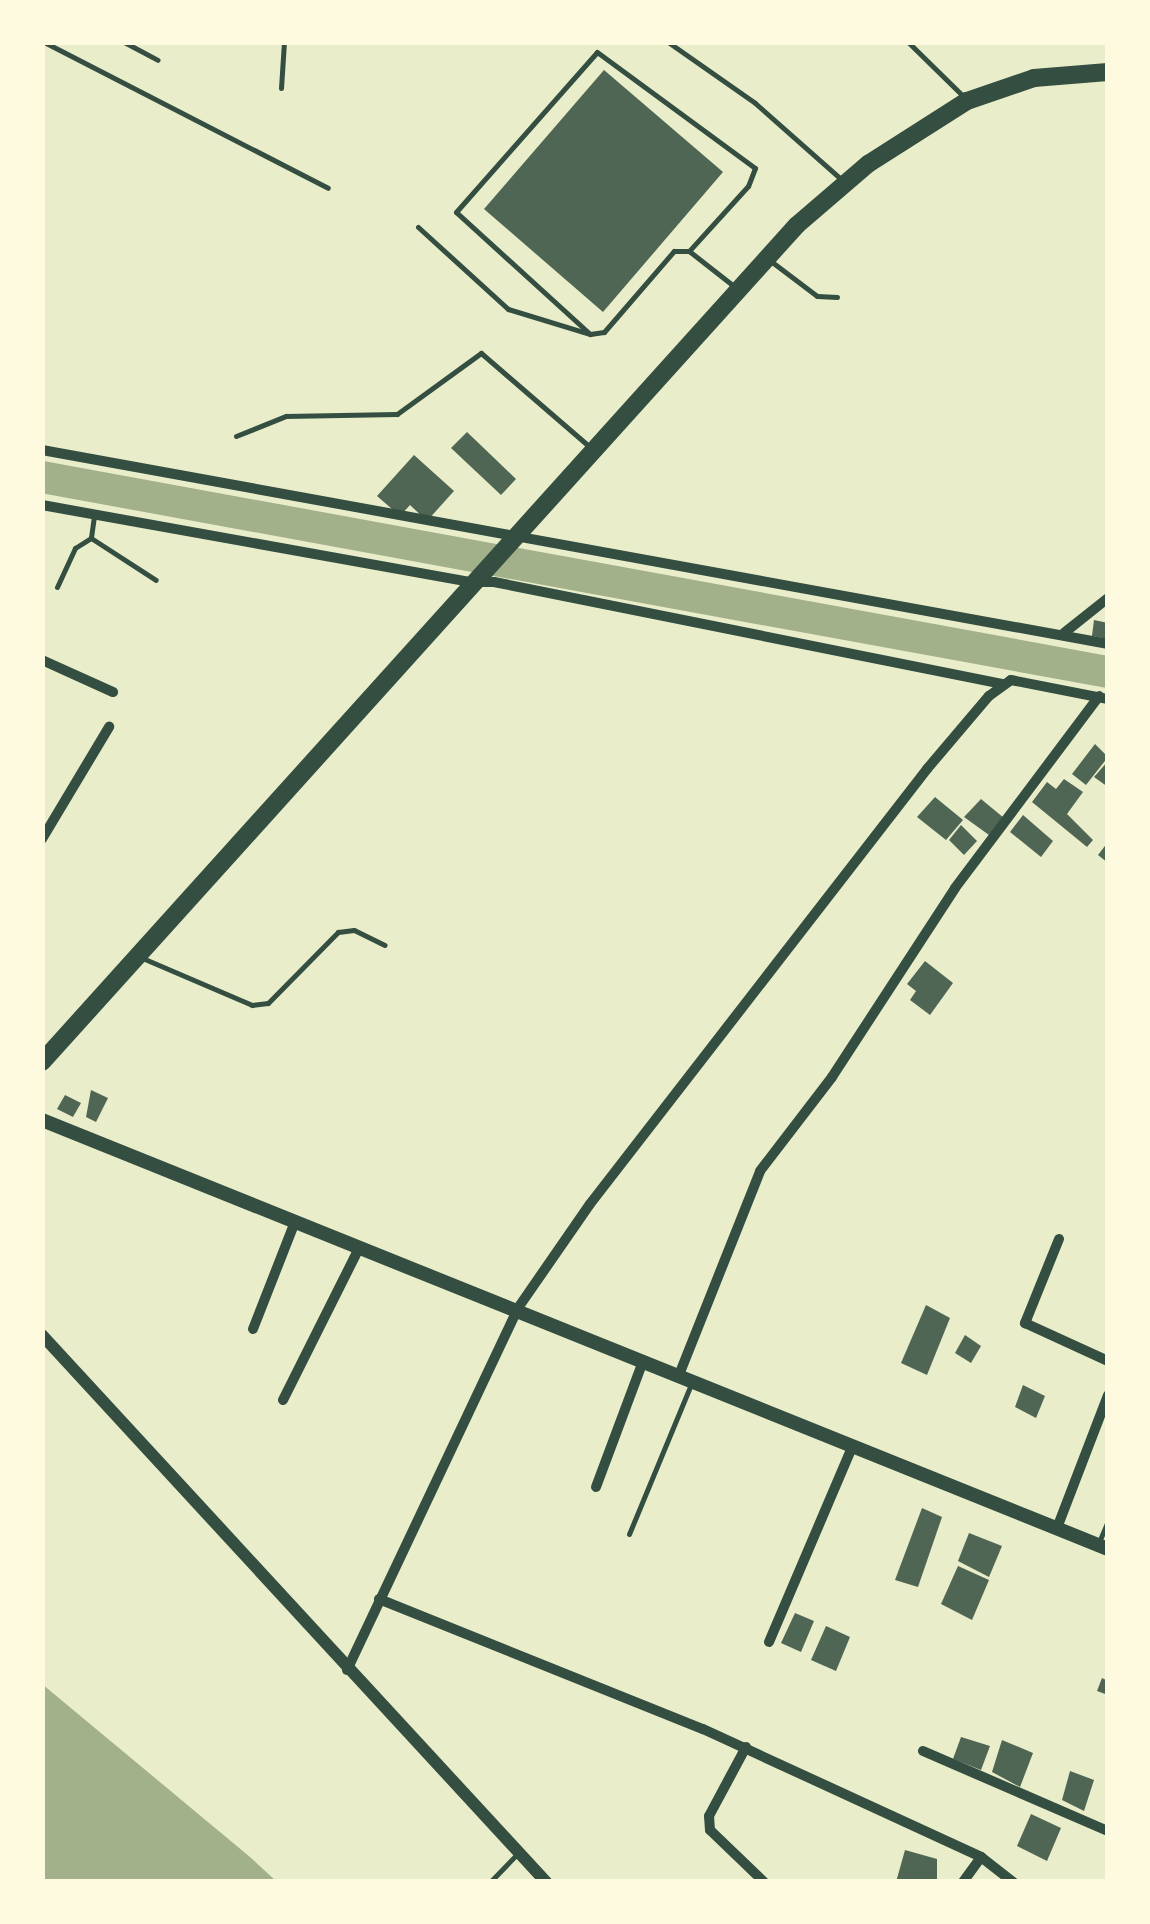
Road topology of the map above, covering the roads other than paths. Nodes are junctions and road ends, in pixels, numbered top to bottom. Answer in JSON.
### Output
{"nodes":[{"id":1,"x":44,"y":42,"type":"edge"},
{"id":2,"x":124,"y":42,"type":"edge"},
{"id":3,"x":284,"y":42,"type":"edge"},
{"id":4,"x":668,"y":42,"type":"edge"},
{"id":5,"x":908,"y":42,"type":"edge"},
{"id":6,"x":158,"y":60,"type":"dead end"},
{"id":7,"x":1108,"y":72,"type":"edge"},
{"id":8,"x":281,"y":88,"type":"dead end"},
{"id":9,"x":968,"y":100,"type":"junction"},
{"id":10,"x":844,"y":182,"type":"junction"},
{"id":11,"x":328,"y":188,"type":"dead end"},
{"id":12,"x":418,"y":227,"type":"dead end"},
{"id":13,"x":690,"y":251,"type":"junction"},
{"id":14,"x":766,"y":258,"type":"junction"},
{"id":15,"x":737,"y":289,"type":"junction"},
{"id":16,"x":836,"y":297,"type":"dead end"},
{"id":17,"x":590,"y":334,"type":"junction"},
{"id":18,"x":236,"y":436,"type":"dead end"},
{"id":19,"x":42,"y":450,"type":"edge"},
{"id":20,"x":593,"y":450,"type":"junction"},
{"id":21,"x":42,"y":505,"type":"edge"},
{"id":22,"x":94,"y":513,"type":"junction"},
{"id":23,"x":91,"y":538,"type":"junction"},
{"id":24,"x":507,"y":540,"type":"junction"},
{"id":25,"x":156,"y":580,"type":"dead end"},
{"id":26,"x":471,"y":580,"type":"junction"},
{"id":27,"x":57,"y":588,"type":"dead end"},
{"id":28,"x":1108,"y":598,"type":"edge"},
{"id":29,"x":1064,"y":633,"type":"junction"},
{"id":30,"x":1108,"y":644,"type":"edge"},
{"id":31,"x":42,"y":660,"type":"edge"},
{"id":32,"x":1002,"y":684,"type":"junction"},
{"id":33,"x":114,"y":692,"type":"dead end"},
{"id":34,"x":1103,"y":697,"type":"edge"},
{"id":35,"x":109,"y":727,"type":"dead end"},
{"id":36,"x":42,"y":839,"type":"edge"},
{"id":37,"x":385,"y":945,"type":"dead end"},
{"id":38,"x":138,"y":956,"type":"junction"},
{"id":39,"x":42,"y":1062,"type":"edge"},
{"id":40,"x":42,"y":1120,"type":"edge"},
{"id":41,"x":295,"y":1222,"type":"junction"},
{"id":42,"x":1060,"y":1239,"type":"dead end"},
{"id":43,"x":359,"y":1248,"type":"junction"},
{"id":44,"x":518,"y":1308,"type":"junction"},
{"id":45,"x":253,"y":1329,"type":"dead end"},
{"id":46,"x":42,"y":1335,"type":"edge"},
{"id":47,"x":643,"y":1361,"type":"junction"},
{"id":48,"x":1108,"y":1361,"type":"edge"},
{"id":49,"x":686,"y":1378,"type":"junction"},
{"id":50,"x":1108,"y":1395,"type":"edge"},
{"id":51,"x":282,"y":1400,"type":"dead end"},
{"id":52,"x":852,"y":1447,"type":"junction"},
{"id":53,"x":596,"y":1488,"type":"dead end"},
{"id":54,"x":1108,"y":1521,"type":"edge"},
{"id":55,"x":1057,"y":1528,"type":"junction"},
{"id":56,"x":628,"y":1534,"type":"dead end"},
{"id":57,"x":1102,"y":1547,"type":"edge"},
{"id":58,"x":379,"y":1599,"type":"junction"},
{"id":59,"x":769,"y":1642,"type":"dead end"},
{"id":60,"x":347,"y":1670,"type":"junction"},
{"id":61,"x":746,"y":1747,"type":"junction"},
{"id":62,"x":923,"y":1752,"type":"dead end"},
{"id":63,"x":1108,"y":1831,"type":"edge"},
{"id":64,"x":518,"y":1852,"type":"junction"},
{"id":65,"x":981,"y":1857,"type":"junction"},
{"id":66,"x":490,"y":1882,"type":"edge"},
{"id":67,"x":546,"y":1882,"type":"edge"},
{"id":68,"x":764,"y":1882,"type":"edge"},
{"id":69,"x":963,"y":1882,"type":"edge"},
{"id":70,"x":1013,"y":1882,"type":"edge"}],
"edges":[{"from":1,"to":11,"type":"lane"},
{"from":2,"to":6,"type":"lane"},
{"from":3,"to":8,"type":"lane"},
{"from":4,"to":10,"type":"lane"},
{"from":5,"to":9,"type":"lane"},
{"from":7,"to":9,"type":"highway"},
{"from":9,"to":10,"type":"highway"},
{"from":10,"to":14,"type":"highway"},
{"from":12,"to":17,"type":"lane"},
{"from":13,"to":15,"type":"lane"},
{"from":13,"to":17,"type":"lane"},
{"from":13,"to":17,"type":"lane"},
{"from":14,"to":15,"type":"highway"},
{"from":14,"to":16,"type":"lane"},
{"from":15,"to":20,"type":"highway"},
{"from":18,"to":20,"type":"lane"},
{"from":19,"to":24,"type":"street"},
{"from":20,"to":24,"type":"highway"},
{"from":21,"to":22,"type":"street"},
{"from":22,"to":23,"type":"lane"},
{"from":22,"to":26,"type":"street"},
{"from":23,"to":25,"type":"lane"},
{"from":23,"to":27,"type":"lane"},
{"from":24,"to":26,"type":"highway"},
{"from":24,"to":29,"type":"street"},
{"from":26,"to":32,"type":"street"},
{"from":26,"to":38,"type":"highway"},
{"from":28,"to":29,"type":"street"},
{"from":29,"to":30,"type":"street"},
{"from":31,"to":33,"type":"street"},
{"from":32,"to":34,"type":"street"},
{"from":32,"to":44,"type":"street"},
{"from":34,"to":49,"type":"street"},
{"from":35,"to":36,"type":"street"},
{"from":37,"to":38,"type":"lane"},
{"from":38,"to":39,"type":"highway"},
{"from":40,"to":41,"type":"main road"},
{"from":41,"to":43,"type":"main road"},
{"from":41,"to":45,"type":"street"},
{"from":42,"to":48,"type":"street"},
{"from":43,"to":44,"type":"main road"},
{"from":43,"to":51,"type":"street"},
{"from":44,"to":47,"type":"main road"},
{"from":44,"to":58,"type":"street"},
{"from":46,"to":60,"type":"street"},
{"from":47,"to":49,"type":"main road"},
{"from":47,"to":53,"type":"street"},
{"from":49,"to":52,"type":"main road"},
{"from":49,"to":56,"type":"lane"},
{"from":50,"to":55,"type":"street"},
{"from":52,"to":55,"type":"main road"},
{"from":52,"to":59,"type":"street"},
{"from":54,"to":57,"type":"lane"},
{"from":55,"to":57,"type":"main road"},
{"from":58,"to":60,"type":"street"},
{"from":58,"to":61,"type":"street"},
{"from":60,"to":64,"type":"street"},
{"from":61,"to":65,"type":"street"},
{"from":61,"to":68,"type":"street"},
{"from":62,"to":63,"type":"street"},
{"from":64,"to":66,"type":"lane"},
{"from":64,"to":67,"type":"street"},
{"from":65,"to":69,"type":"street"},
{"from":65,"to":70,"type":"street"}]}
